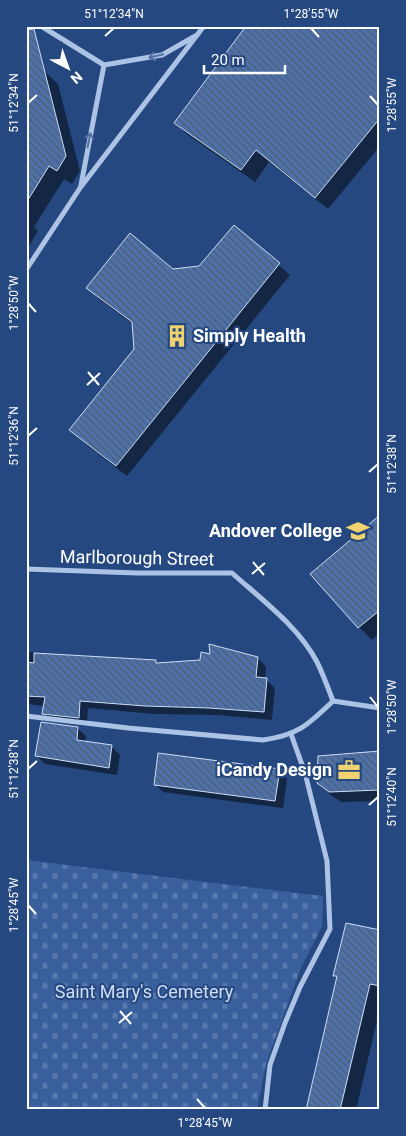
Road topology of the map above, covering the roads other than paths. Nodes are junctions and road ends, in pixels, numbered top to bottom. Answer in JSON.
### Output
{"nodes":[{"id":1,"x":41,"y":26,"type":"edge"},
{"id":2,"x":204,"y":26,"type":"edge"},
{"id":3,"x":199,"y":33,"type":"junction"},
{"id":4,"x":104,"y":65,"type":"junction"},
{"id":5,"x":80,"y":188,"type":"junction"},
{"id":6,"x":26,"y":270,"type":"edge"},
{"id":7,"x":26,"y":568,"type":"edge"},
{"id":8,"x":333,"y":701,"type":"junction"},
{"id":9,"x":380,"y":708,"type":"edge"},
{"id":10,"x":26,"y":716,"type":"edge"},
{"id":11,"x":291,"y":734,"type":"junction"},
{"id":12,"x":265,"y":1110,"type":"edge"}],
"edges":[{"from":1,"to":4,"type":"street"},
{"from":2,"to":3,"type":"street"},
{"from":3,"to":4,"type":"street","one_way":true},
{"from":3,"to":5,"type":"street"},
{"from":5,"to":4,"type":"street","one_way":true},
{"from":5,"to":6,"type":"street"},
{"from":7,"to":8,"type":"street","name":"Marlborough Street"},
{"from":8,"to":9,"type":"street"},
{"from":8,"to":11,"type":"street"},
{"from":10,"to":11,"type":"street"},
{"from":11,"to":12,"type":"street"}]}
